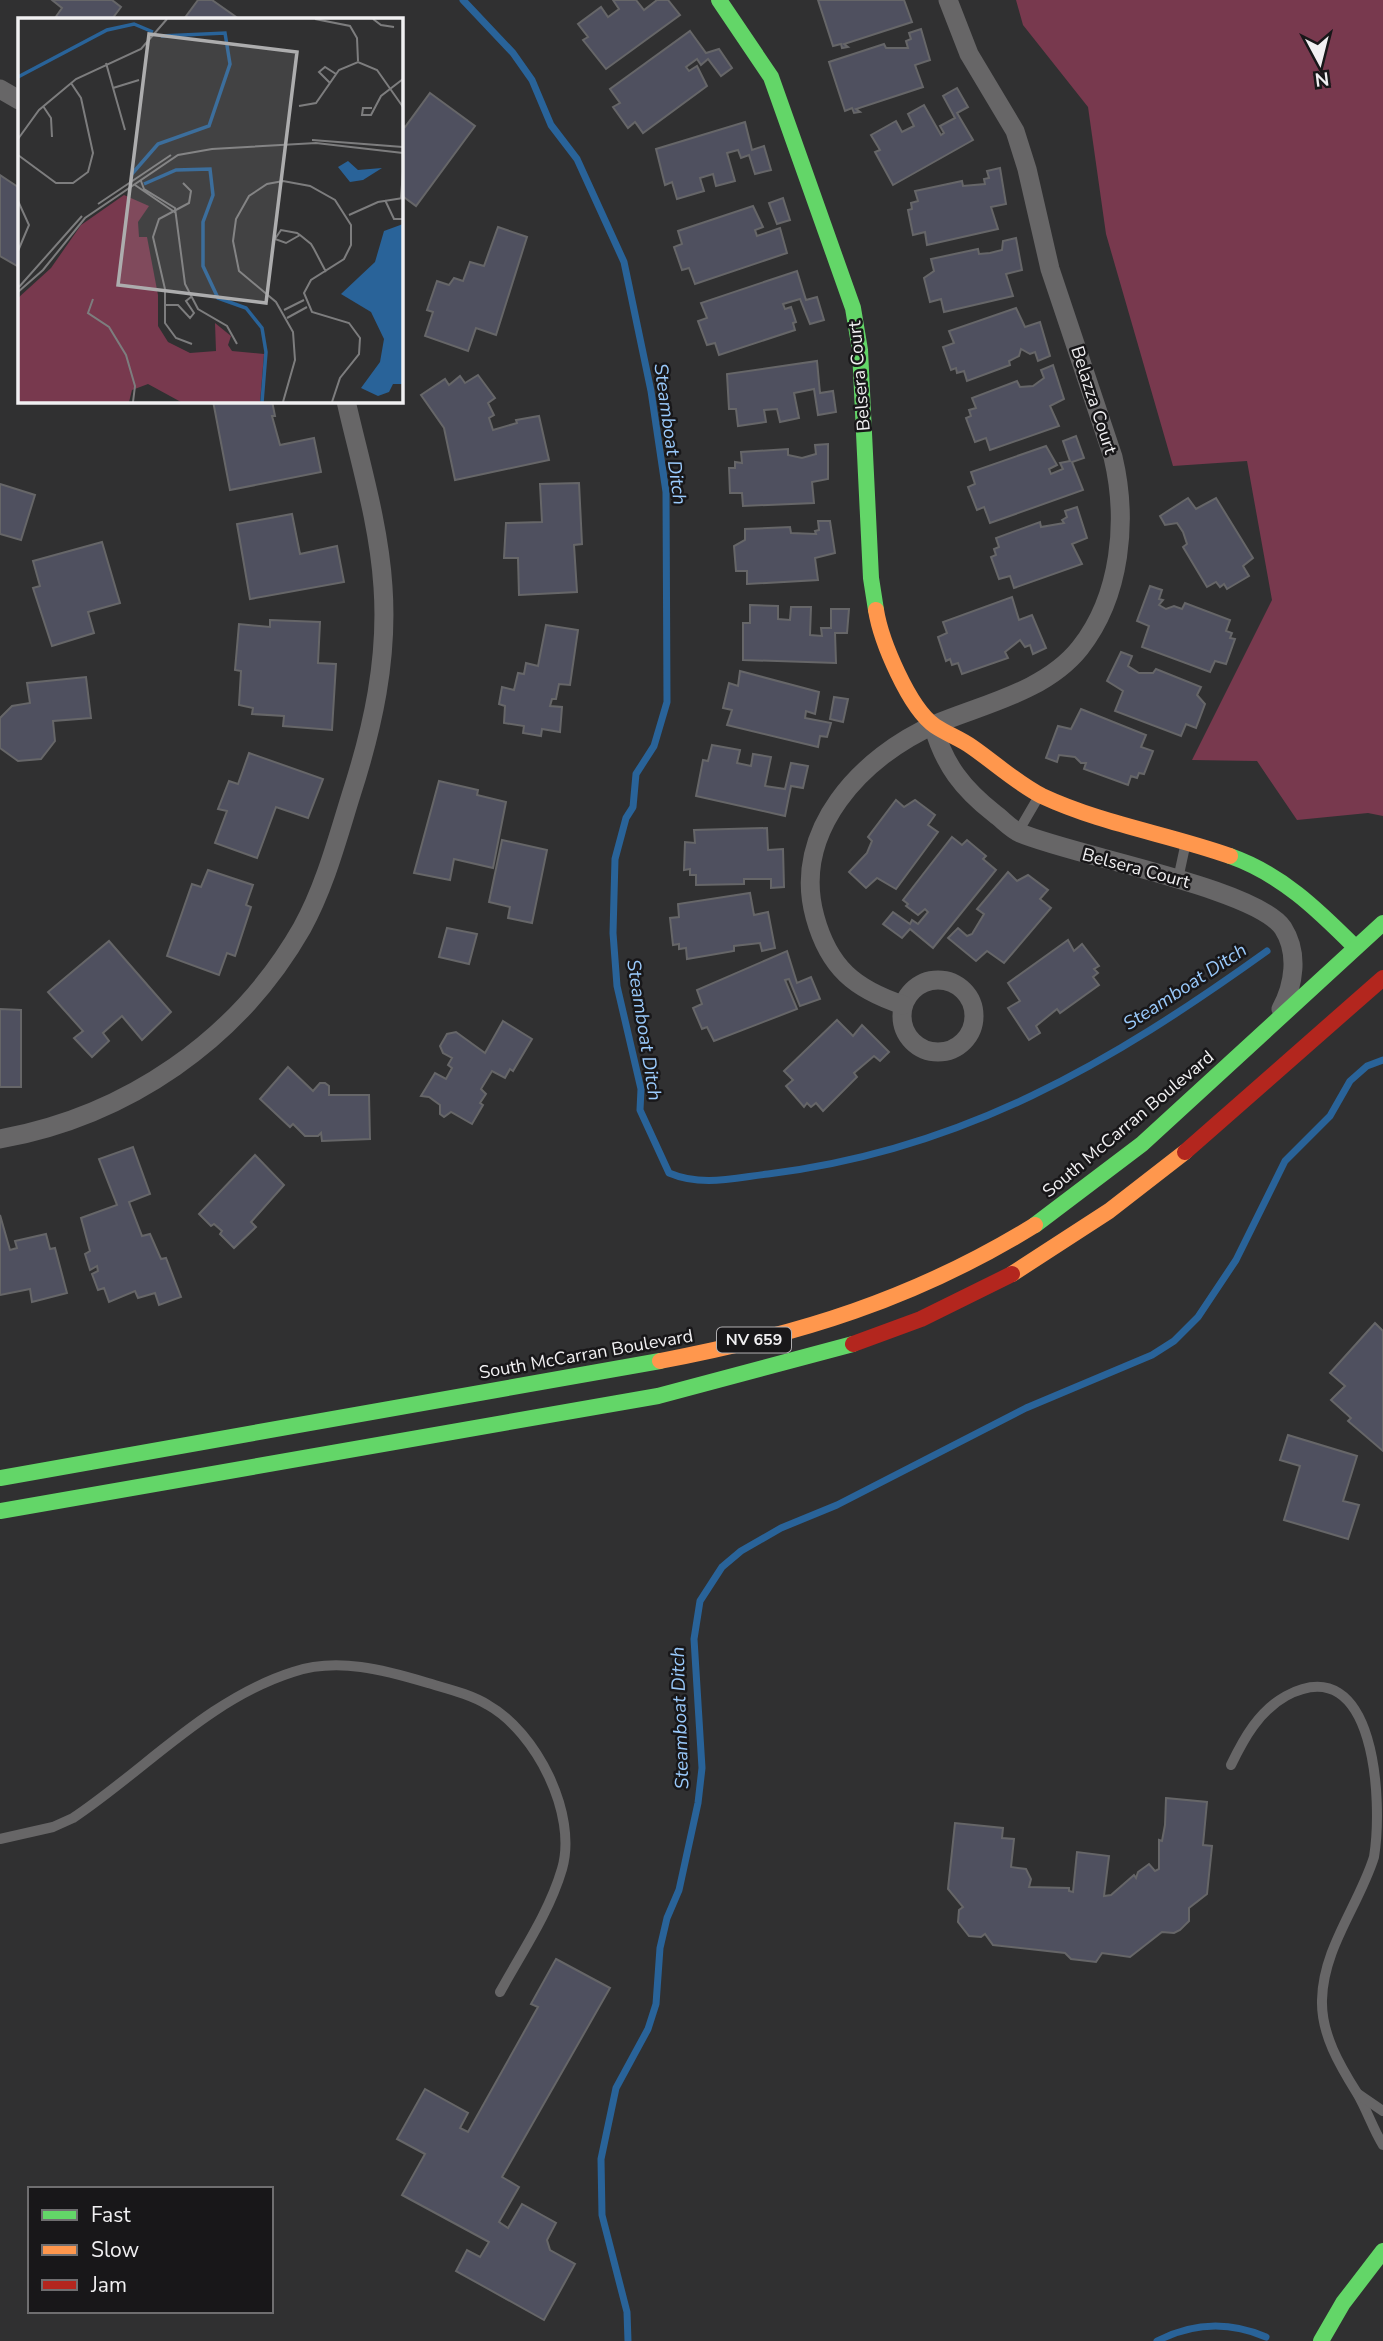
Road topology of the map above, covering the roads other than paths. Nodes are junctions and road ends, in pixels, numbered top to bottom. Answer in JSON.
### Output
{"nodes":[{"id":1,"x":719,"y":0,"type":"edge"},
{"id":2,"x":948,"y":0,"type":"edge"},
{"id":3,"x":0,"y":89,"type":"edge"},
{"id":4,"x":18,"y":99,"type":"edge"},
{"id":5,"x":346,"y":402,"type":"edge"},
{"id":6,"x":933,"y":725,"type":"junction"},
{"id":7,"x":1040,"y":795,"type":"junction"},
{"id":8,"x":1018,"y":832,"type":"junction"},
{"id":9,"x":1186,"y":840,"type":"junction"},
{"id":10,"x":1178,"y":879,"type":"junction"},
{"id":11,"x":1383,"y":923,"type":"edge"},
{"id":12,"x":1355,"y":947,"type":"junction"},
{"id":13,"x":1383,"y":978,"type":"edge"},
{"id":14,"x":1345,"y":980,"type":"dead end"},
{"id":15,"x":1339,"y":996,"type":"dead end"},
{"id":16,"x":903,"y":1005,"type":"dead end"},
{"id":17,"x":1273,"y":1026,"type":"junction"},
{"id":18,"x":1309,"y":1048,"type":"junction"},
{"id":19,"x":0,"y":1139,"type":"edge"},
{"id":20,"x":0,"y":1478,"type":"edge"},
{"id":21,"x":0,"y":1511,"type":"edge"},
{"id":22,"x":1231,"y":1765,"type":"dead end"},
{"id":23,"x":0,"y":1839,"type":"edge"},
{"id":24,"x":499,"y":1992,"type":"dead end"},
{"id":25,"x":1357,"y":2093,"type":"junction"},
{"id":26,"x":1383,"y":2111,"type":"edge"},
{"id":27,"x":1383,"y":2145,"type":"edge"},
{"id":28,"x":1383,"y":2251,"type":"edge"},
{"id":29,"x":1321,"y":2341,"type":"edge"}],
"edges":[{"from":1,"to":6,"type":"main road","name":"Belsera Court"},
{"from":2,"to":6,"type":"street","name":"Belazza Court"},
{"from":3,"to":4,"type":"street"},
{"from":5,"to":19,"type":"street"},
{"from":6,"to":7,"type":"main road","name":"Belsera Court"},
{"from":6,"to":8,"type":"street","name":"Belsera Court"},
{"from":6,"to":16,"type":"street","name":"Belazza Court"},
{"from":7,"to":8,"type":"lane"},
{"from":7,"to":9,"type":"main road","name":"Belsera Court"},
{"from":8,"to":10,"type":"street","name":"Belsera Court"},
{"from":9,"to":10,"type":"lane"},
{"from":9,"to":12,"type":"main road","name":"Belsera Court"},
{"from":10,"to":17,"type":"street","name":"Belsera Court"},
{"from":11,"to":12,"type":"main road","name":"South McCarran Boulevard","number":"NV 659"},
{"from":12,"to":14,"type":"main road"},
{"from":12,"to":17,"type":"main road","name":"South McCarran Boulevard","number":"NV 659"},
{"from":13,"to":18,"type":"main road","number":"NV 659"},
{"from":15,"to":18,"type":"main road"},
{"from":17,"to":20,"type":"main road","name":"South McCarran Boulevard","number":"NV 659"},
{"from":18,"to":21,"type":"main road","number":"NV 659"},
{"from":22,"to":25,"type":"lane"},
{"from":23,"to":24,"type":"lane"},
{"from":25,"to":26,"type":"lane"},
{"from":25,"to":27,"type":"lane"},
{"from":28,"to":29,"type":"main road"}]}
